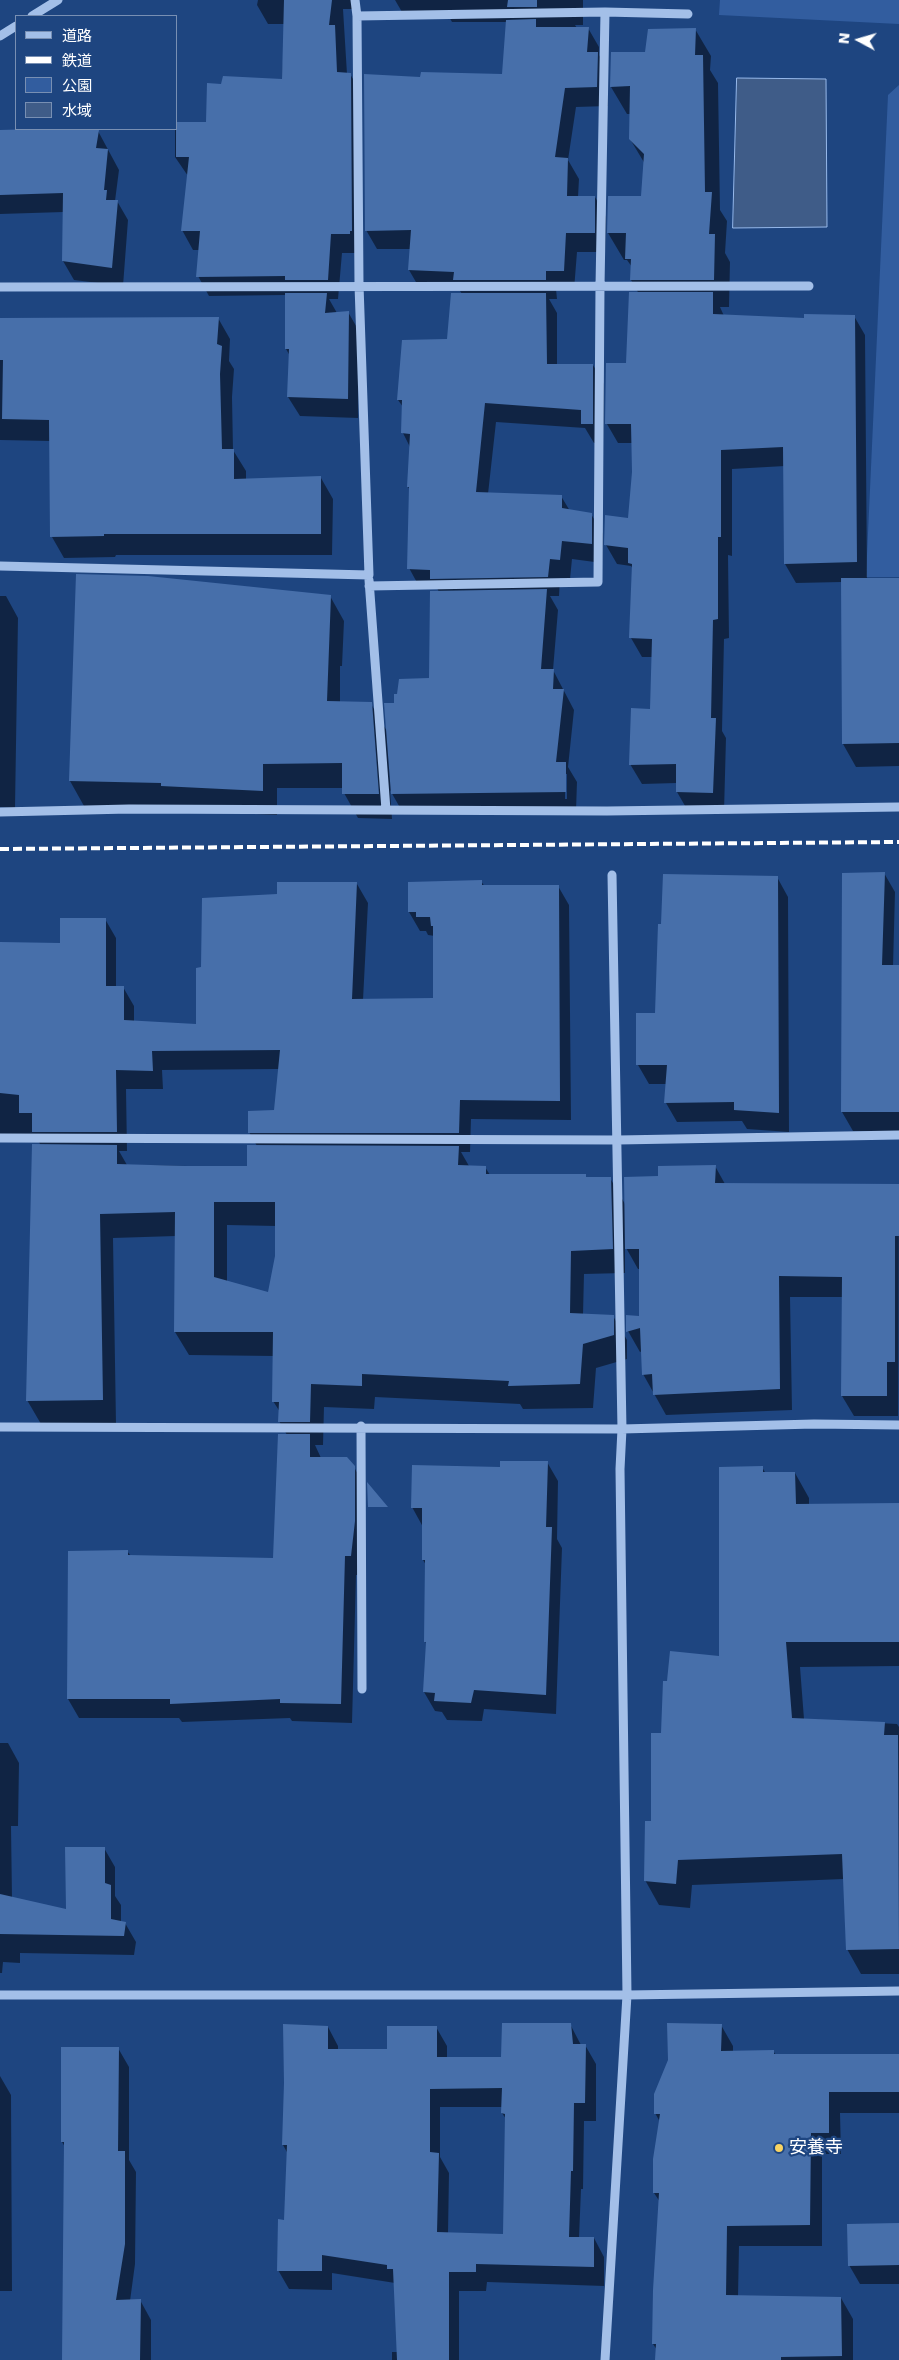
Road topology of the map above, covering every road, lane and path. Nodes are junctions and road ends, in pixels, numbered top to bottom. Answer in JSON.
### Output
{"nodes":[{"id":1,"x":58,"y":0,"type":"edge"},
{"id":2,"x":355,"y":0,"type":"edge"},
{"id":3,"x":606,"y":12,"type":"junction"},
{"id":4,"x":688,"y":14,"type":"dead end"},
{"id":5,"x":34,"y":15,"type":"edge"},
{"id":6,"x":358,"y":16,"type":"junction"},
{"id":7,"x":15,"y":27,"type":"edge"},
{"id":8,"x":0,"y":36,"type":"edge"},
{"id":9,"x":359,"y":285,"type":"junction"},
{"id":10,"x":600,"y":286,"type":"junction"},
{"id":11,"x":808,"y":286,"type":"dead end"},
{"id":12,"x":0,"y":287,"type":"edge"},
{"id":13,"x":0,"y":566,"type":"edge"},
{"id":14,"x":369,"y":575,"type":"junction"},
{"id":15,"x":369,"y":586,"type":"junction"},
{"id":16,"x":899,"y":808,"type":"edge"},
{"id":17,"x":386,"y":810,"type":"junction"},
{"id":18,"x":0,"y":812,"type":"edge"},
{"id":19,"x":612,"y":876,"type":"dead end"},
{"id":20,"x":899,"y":1135,"type":"edge"},
{"id":21,"x":0,"y":1138,"type":"edge"},
{"id":22,"x":618,"y":1140,"type":"junction"},
{"id":23,"x":899,"y":1425,"type":"edge"},
{"id":24,"x":361,"y":1426,"type":"junction"},
{"id":25,"x":0,"y":1427,"type":"edge"},
{"id":26,"x":622,"y":1428,"type":"junction"},
{"id":27,"x":362,"y":1689,"type":"dead end"},
{"id":28,"x":899,"y":1991,"type":"edge"},
{"id":29,"x":0,"y":1995,"type":"edge"},
{"id":30,"x":627,"y":1995,"type":"junction"},
{"id":31,"x":605,"y":2360,"type":"edge"}],
"edges":[{"from":1,"to":5,"type":"street"},
{"from":2,"to":6,"type":"street"},
{"from":3,"to":4,"type":"street"},
{"from":3,"to":6,"type":"street"},
{"from":3,"to":10,"type":"street"},
{"from":6,"to":9,"type":"street"},
{"from":7,"to":8,"type":"street"},
{"from":9,"to":10,"type":"street"},
{"from":9,"to":12,"type":"street"},
{"from":9,"to":14,"type":"street"},
{"from":10,"to":11,"type":"street"},
{"from":10,"to":15,"type":"street"},
{"from":13,"to":14,"type":"street"},
{"from":14,"to":15,"type":"street"},
{"from":15,"to":17,"type":"street"},
{"from":16,"to":17,"type":"street"},
{"from":17,"to":18,"type":"street"},
{"from":19,"to":22,"type":"street"},
{"from":20,"to":22,"type":"street"},
{"from":21,"to":22,"type":"street"},
{"from":22,"to":26,"type":"street"},
{"from":23,"to":26,"type":"street"},
{"from":24,"to":25,"type":"street"},
{"from":24,"to":26,"type":"street"},
{"from":24,"to":27,"type":"street"},
{"from":26,"to":30,"type":"street"},
{"from":28,"to":30,"type":"street"},
{"from":29,"to":30,"type":"street"},
{"from":30,"to":31,"type":"street"}]}
